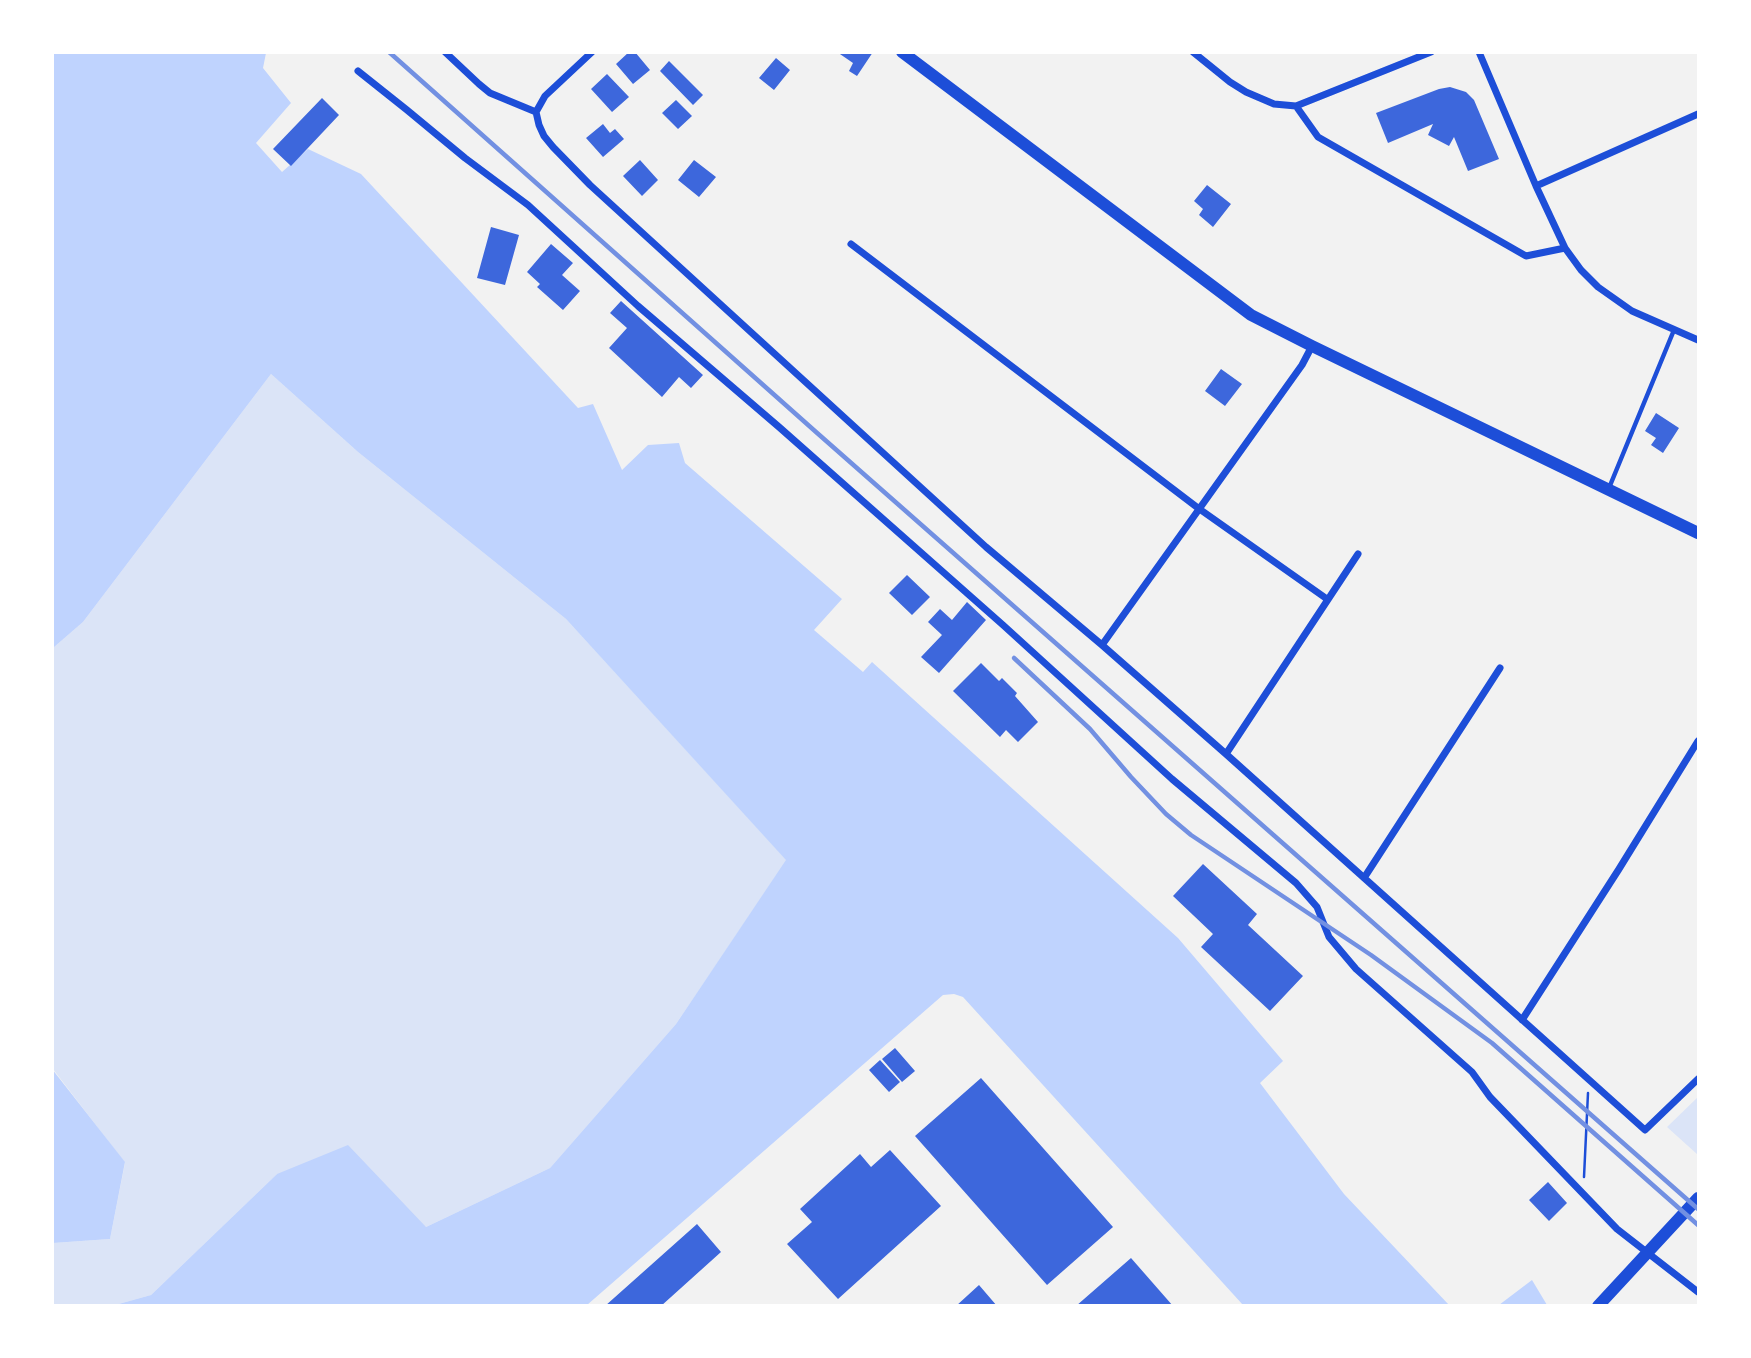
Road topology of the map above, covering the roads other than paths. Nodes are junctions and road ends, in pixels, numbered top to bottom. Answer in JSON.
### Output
{"nodes":[{"id":1,"x":445,"y":52,"type":"edge"},
{"id":2,"x":592,"y":52,"type":"edge"},
{"id":3,"x":902,"y":52,"type":"edge"},
{"id":4,"x":1193,"y":52,"type":"edge"},
{"id":5,"x":1431,"y":52,"type":"edge"},
{"id":6,"x":1479,"y":52,"type":"edge"},
{"id":7,"x":358,"y":71,"type":"dead end"},
{"id":8,"x":1296,"y":106,"type":"junction"},
{"id":9,"x":536,"y":112,"type":"junction"},
{"id":10,"x":1699,"y":114,"type":"edge"},
{"id":11,"x":1536,"y":186,"type":"junction"},
{"id":12,"x":851,"y":244,"type":"dead end"},
{"id":13,"x":1565,"y":248,"type":"junction"},
{"id":14,"x":1674,"y":330,"type":"junction"},
{"id":15,"x":1699,"y":340,"type":"edge"},
{"id":16,"x":1312,"y":346,"type":"junction"},
{"id":17,"x":1609,"y":489,"type":"junction"},
{"id":18,"x":1198,"y":508,"type":"junction"},
{"id":19,"x":1699,"y":533,"type":"edge"},
{"id":20,"x":1358,"y":554,"type":"dead end"},
{"id":21,"x":1327,"y":599,"type":"junction"},
{"id":22,"x":1102,"y":645,"type":"junction"},
{"id":23,"x":1500,"y":668,"type":"dead end"},
{"id":24,"x":1699,"y":741,"type":"edge"},
{"id":25,"x":1226,"y":754,"type":"junction"},
{"id":26,"x":1364,"y":878,"type":"junction"},
{"id":27,"x":1522,"y":1020,"type":"junction"},
{"id":28,"x":1699,"y":1079,"type":"edge"},
{"id":29,"x":1699,"y":1198,"type":"edge"},
{"id":30,"x":1699,"y":1292,"type":"edge"},
{"id":31,"x":1598,"y":1306,"type":"edge"}],
"edges":[{"from":1,"to":9,"type":"street"},
{"from":2,"to":9,"type":"street"},
{"from":3,"to":16,"type":"street"},
{"from":4,"to":8,"type":"street"},
{"from":5,"to":8,"type":"street"},
{"from":6,"to":11,"type":"street"},
{"from":7,"to":30,"type":"street"},
{"from":8,"to":13,"type":"street"},
{"from":9,"to":22,"type":"street"},
{"from":10,"to":11,"type":"street"},
{"from":11,"to":13,"type":"street"},
{"from":12,"to":18,"type":"street"},
{"from":13,"to":14,"type":"street"},
{"from":14,"to":15,"type":"street"},
{"from":14,"to":17,"type":"lane"},
{"from":16,"to":17,"type":"street"},
{"from":16,"to":18,"type":"street"},
{"from":17,"to":19,"type":"street"},
{"from":18,"to":21,"type":"street"},
{"from":18,"to":22,"type":"street"},
{"from":20,"to":21,"type":"street"},
{"from":21,"to":25,"type":"street"},
{"from":22,"to":25,"type":"street"},
{"from":23,"to":26,"type":"street"},
{"from":24,"to":27,"type":"street"},
{"from":25,"to":26,"type":"street"},
{"from":26,"to":27,"type":"street"},
{"from":27,"to":28,"type":"street"},
{"from":29,"to":31,"type":"street"}]}
